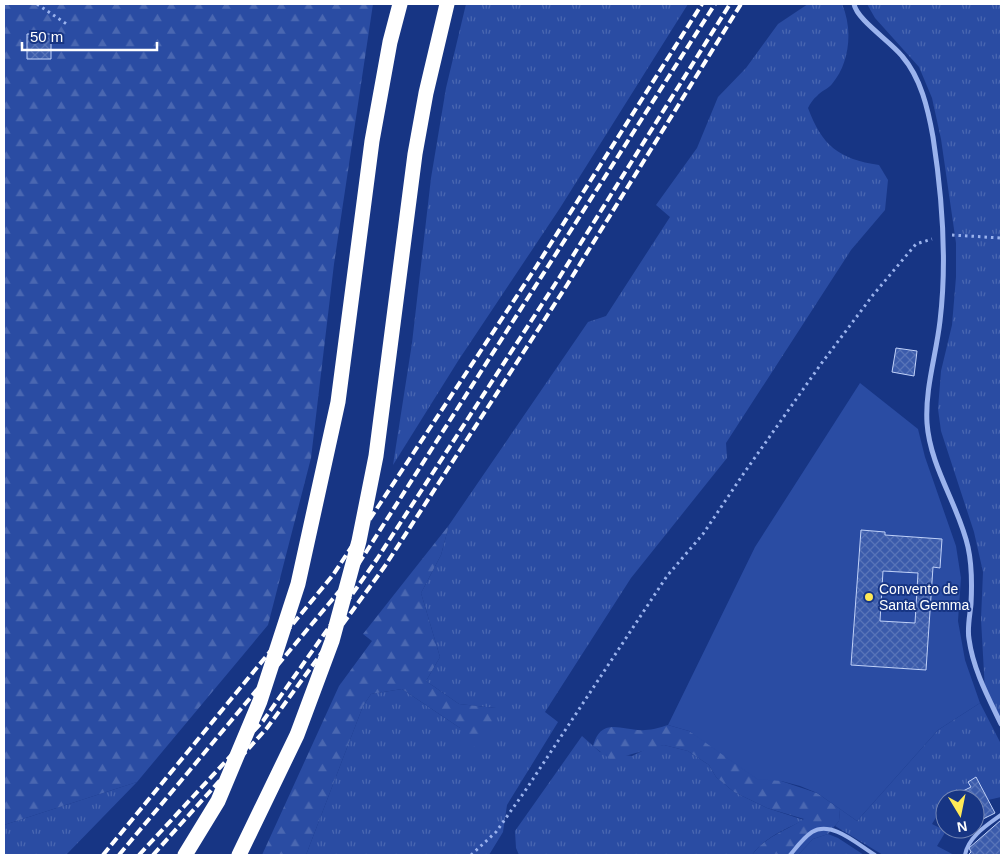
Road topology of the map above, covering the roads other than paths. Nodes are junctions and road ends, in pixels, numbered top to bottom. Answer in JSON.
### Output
{"nodes":[{"id":1,"x":400,"y":4,"type":"edge"},
{"id":2,"x":447,"y":4,"type":"edge"},
{"id":3,"x":854,"y":4,"type":"edge"},
{"id":4,"x":1001,"y":724,"type":"edge"},
{"id":5,"x":1001,"y":815,"type":"edge"},
{"id":6,"x":185,"y":855,"type":"edge"},
{"id":7,"x":239,"y":855,"type":"edge"},
{"id":8,"x":790,"y":855,"type":"edge"},
{"id":9,"x":875,"y":855,"type":"edge"},
{"id":10,"x":964,"y":855,"type":"edge"}],
"edges":[{"from":1,"to":6,"type":"highway"},
{"from":2,"to":7,"type":"highway"},
{"from":3,"to":4,"type":"street"},
{"from":5,"to":10,"type":"lane"},
{"from":8,"to":9,"type":"lane"}]}
